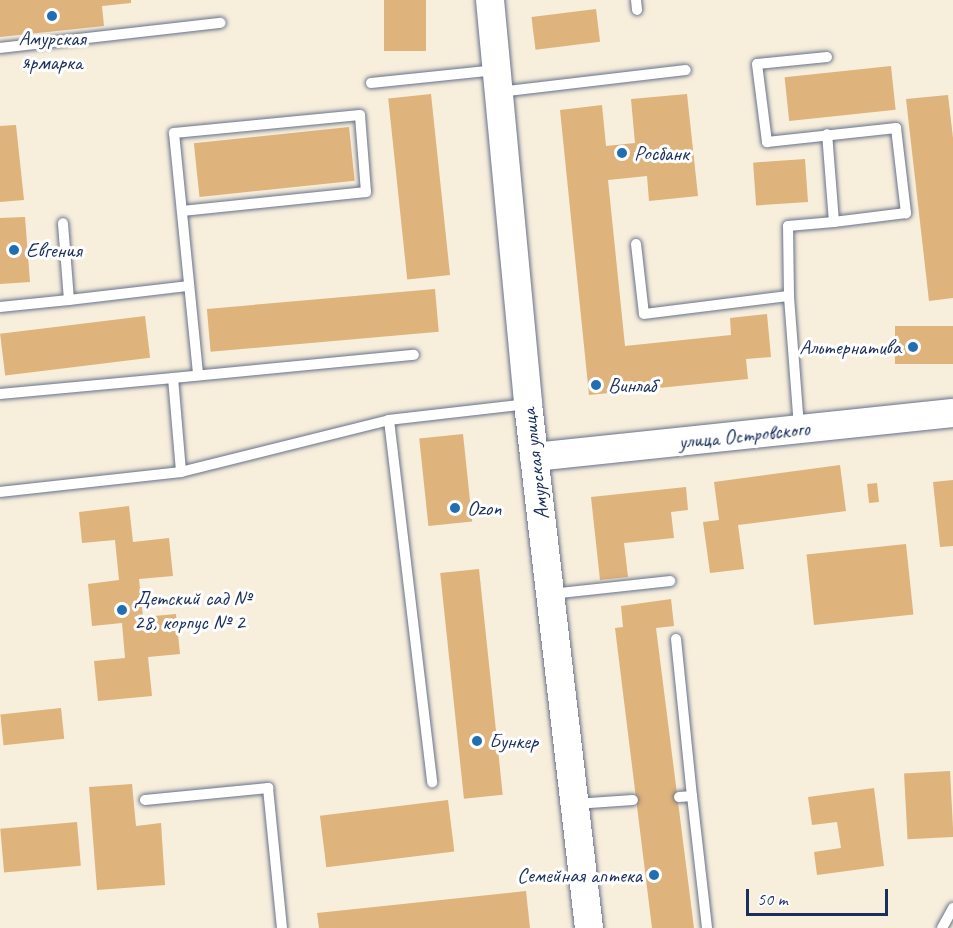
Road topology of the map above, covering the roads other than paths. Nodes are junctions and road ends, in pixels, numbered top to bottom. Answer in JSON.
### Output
{"nodes":[{"id":1,"x":490,"y":0,"type":"edge"},
{"id":2,"x":221,"y":23,"type":"dead end"},
{"id":3,"x":0,"y":48,"type":"edge"},
{"id":4,"x":827,"y":57,"type":"dead end"},
{"id":5,"x":686,"y":70,"type":"dead end"},
{"id":6,"x":498,"y":81,"type":"junction"},
{"id":7,"x":371,"y":83,"type":"dead end"},
{"id":8,"x":827,"y":134,"type":"junction"},
{"id":9,"x":182,"y":211,"type":"junction"},
{"id":10,"x":834,"y":222,"type":"junction"},
{"id":11,"x":63,"y":223,"type":"dead end"},
{"id":12,"x":636,"y":244,"type":"dead end"},
{"id":13,"x":189,"y":286,"type":"junction"},
{"id":14,"x":789,"y":296,"type":"junction"},
{"id":15,"x":69,"y":300,"type":"junction"},
{"id":16,"x":0,"y":307,"type":"edge"},
{"id":17,"x":414,"y":355,"type":"dead end"},
{"id":18,"x":198,"y":375,"type":"junction"},
{"id":19,"x":173,"y":378,"type":"junction"},
{"id":20,"x":0,"y":394,"type":"edge"},
{"id":21,"x":528,"y":404,"type":"junction"},
{"id":22,"x":953,"y":413,"type":"edge"},
{"id":23,"x":389,"y":420,"type":"junction"},
{"id":24,"x":799,"y":429,"type":"junction"},
{"id":25,"x":534,"y":457,"type":"junction"},
{"id":26,"x":181,"y":472,"type":"junction"},
{"id":27,"x":0,"y":492,"type":"edge"},
{"id":28,"x":670,"y":581,"type":"dead end"},
{"id":29,"x":550,"y":594,"type":"junction"},
{"id":30,"x":676,"y":639,"type":"dead end"},
{"id":31,"x":432,"y":782,"type":"dead end"},
{"id":32,"x":679,"y":796,"type":"dead end"},
{"id":33,"x":692,"y":796,"type":"junction"},
{"id":34,"x":145,"y":800,"type":"dead end"},
{"id":35,"x":633,"y":800,"type":"dead end"},
{"id":36,"x":575,"y":804,"type":"junction"},
{"id":37,"x":953,"y":908,"type":"edge"},
{"id":38,"x":282,"y":928,"type":"edge"},
{"id":39,"x":589,"y":928,"type":"edge"},
{"id":40,"x":707,"y":928,"type":"edge"},
{"id":41,"x":942,"y":928,"type":"edge"}],
"edges":[{"from":1,"to":6,"type":"street","name":"Амурская улица"},
{"from":2,"to":3,"type":"lane"},
{"from":4,"to":8,"type":"lane"},
{"from":5,"to":6,"type":"lane"},
{"from":6,"to":7,"type":"lane"},
{"from":6,"to":21,"type":"street","name":"Амурская улица"},
{"from":8,"to":10,"type":"lane"},
{"from":8,"to":10,"type":"lane"},
{"from":9,"to":9,"type":"lane"},
{"from":9,"to":13,"type":"lane"},
{"from":10,"to":14,"type":"lane"},
{"from":11,"to":15,"type":"lane"},
{"from":12,"to":14,"type":"lane"},
{"from":13,"to":15,"type":"lane"},
{"from":13,"to":18,"type":"lane"},
{"from":14,"to":24,"type":"lane"},
{"from":15,"to":16,"type":"lane"},
{"from":17,"to":18,"type":"lane"},
{"from":18,"to":19,"type":"lane"},
{"from":19,"to":20,"type":"lane"},
{"from":19,"to":26,"type":"lane"},
{"from":21,"to":23,"type":"lane"},
{"from":21,"to":25,"type":"street","name":"Амурская улица"},
{"from":22,"to":24,"type":"street","name":"улица Островского"},
{"from":23,"to":26,"type":"lane"},
{"from":23,"to":31,"type":"lane"},
{"from":24,"to":25,"type":"street","name":"улица Островского"},
{"from":25,"to":29,"type":"street","name":"Амурская улица"},
{"from":26,"to":27,"type":"lane"},
{"from":28,"to":29,"type":"lane"},
{"from":29,"to":36,"type":"street","name":"Амурская улица"},
{"from":30,"to":33,"type":"lane"},
{"from":32,"to":33,"type":"lane"},
{"from":33,"to":40,"type":"lane"},
{"from":34,"to":38,"type":"lane"},
{"from":35,"to":36,"type":"lane"},
{"from":36,"to":39,"type":"street","name":"Амурская улица"},
{"from":37,"to":41,"type":"lane"}]}
